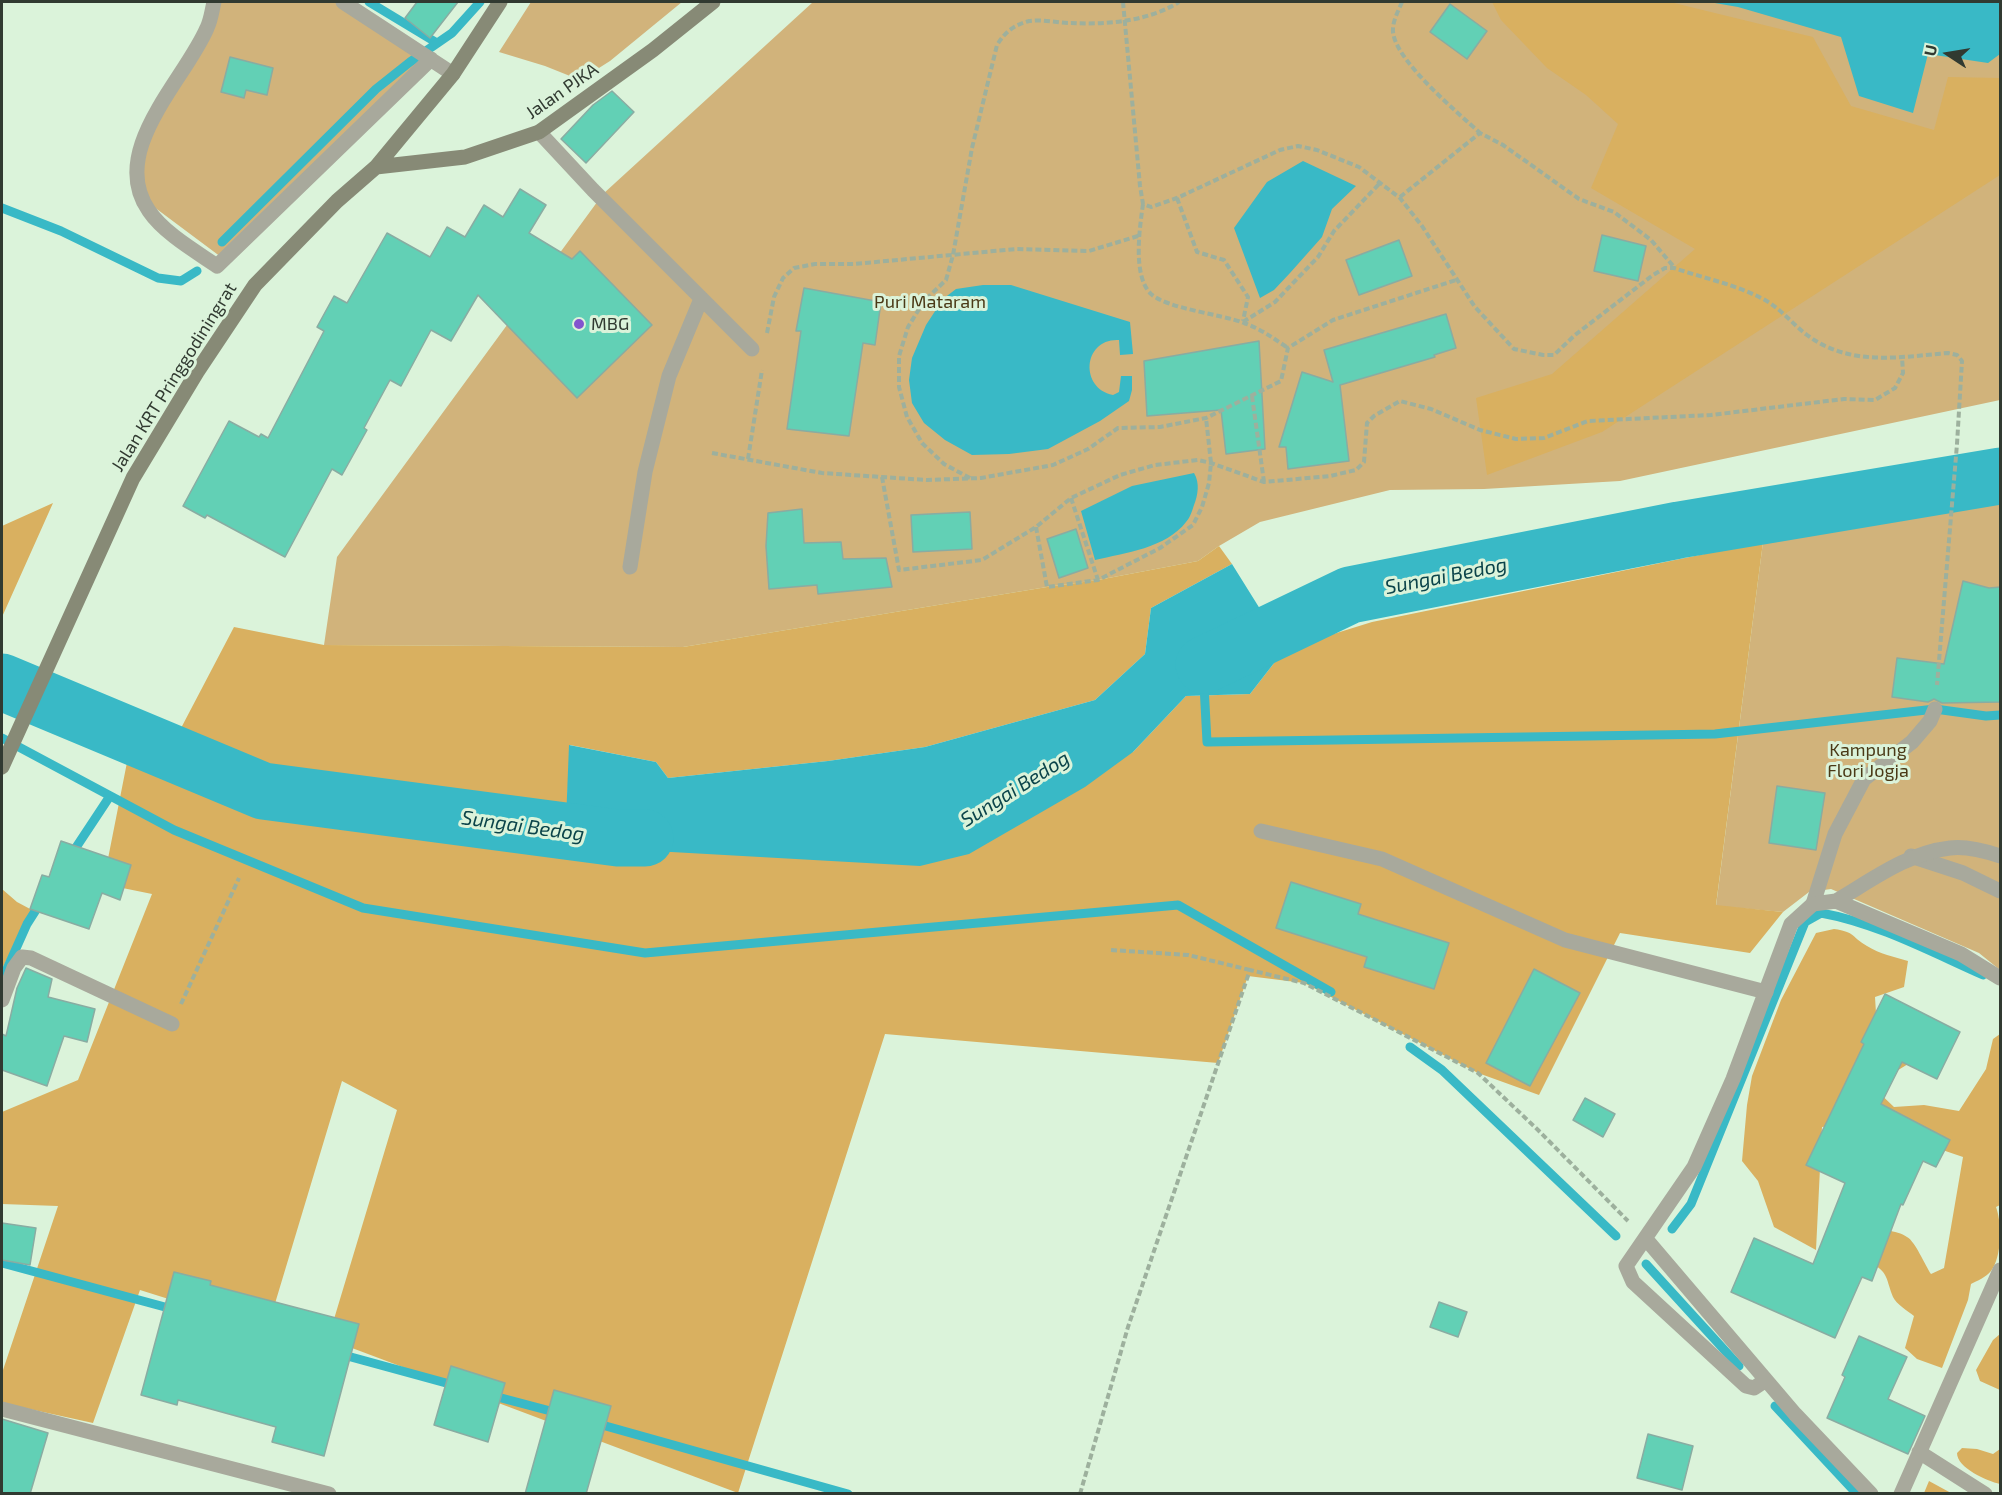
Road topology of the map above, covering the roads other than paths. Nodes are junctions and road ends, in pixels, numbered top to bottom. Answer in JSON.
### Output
{"nodes":[{"id":1,"x":214,"y":2,"type":"edge"},
{"id":2,"x":343,"y":2,"type":"edge"},
{"id":3,"x":500,"y":2,"type":"edge"},
{"id":4,"x":712,"y":2,"type":"edge"},
{"id":5,"x":431,"y":59,"type":"junction"},
{"id":6,"x":453,"y":74,"type":"junction"},
{"id":7,"x":539,"y":132,"type":"junction"},
{"id":8,"x":376,"y":167,"type":"junction"},
{"id":9,"x":701,"y":299,"type":"junction"},
{"id":10,"x":759,"y":347,"type":"road end"},
{"id":11,"x":630,"y":567,"type":"dead end"},
{"id":12,"x":1935,"y":709,"type":"road end"},
{"id":13,"x":2,"y":767,"type":"edge"},
{"id":14,"x":1261,"y":831,"type":"dead end"},
{"id":15,"x":1911,"y":856,"type":"junction"},
{"id":16,"x":2001,"y":856,"type":"edge"},
{"id":17,"x":2001,"y":891,"type":"edge"},
{"id":18,"x":1836,"y":901,"type":"junction"},
{"id":19,"x":1813,"y":904,"type":"junction"},
{"id":20,"x":2001,"y":978,"type":"edge"},
{"id":21,"x":1766,"y":992,"type":"junction"},
{"id":22,"x":2,"y":1000,"type":"edge"},
{"id":23,"x":172,"y":1024,"type":"road end"},
{"id":24,"x":1646,"y":1239,"type":"junction"},
{"id":25,"x":2001,"y":1270,"type":"edge"},
{"id":26,"x":1766,"y":1380,"type":"junction"},
{"id":27,"x":2,"y":1409,"type":"edge"},
{"id":28,"x":1919,"y":1452,"type":"junction"},
{"id":29,"x":329,"y":1494,"type":"edge"},
{"id":30,"x":1871,"y":1494,"type":"edge"},
{"id":31,"x":1901,"y":1494,"type":"edge"},
{"id":32,"x":1985,"y":1494,"type":"edge"}],
"edges":[{"from":1,"to":5,"type":"street"},
{"from":2,"to":5,"type":"street"},
{"from":3,"to":6,"type":"main road","name":"Jalan KRT Pringgodiningrat"},
{"from":4,"to":7,"type":"main road","name":"Jalan PJKA"},
{"from":5,"to":6,"type":"street"},
{"from":6,"to":8,"type":"main road","name":"Jalan KRT Pringgodiningrat"},
{"from":7,"to":8,"type":"main road","name":"Jalan PJKA"},
{"from":7,"to":9,"type":"street"},
{"from":8,"to":13,"type":"main road","name":"Jalan KRT Pringgodiningrat"},
{"from":9,"to":10,"type":"street"},
{"from":9,"to":11,"type":"street"},
{"from":12,"to":19,"type":"street"},
{"from":14,"to":21,"type":"street"},
{"from":15,"to":16,"type":"street"},
{"from":15,"to":17,"type":"street"},
{"from":15,"to":18,"type":"street"},
{"from":18,"to":19,"type":"street"},
{"from":18,"to":20,"type":"street"},
{"from":19,"to":21,"type":"street"},
{"from":21,"to":24,"type":"street"},
{"from":22,"to":23,"type":"street"},
{"from":24,"to":26,"type":"street"},
{"from":24,"to":26,"type":"street"},
{"from":25,"to":28,"type":"street"},
{"from":26,"to":30,"type":"street"},
{"from":27,"to":29,"type":"street"},
{"from":28,"to":31,"type":"street"},
{"from":28,"to":32,"type":"street"}]}
